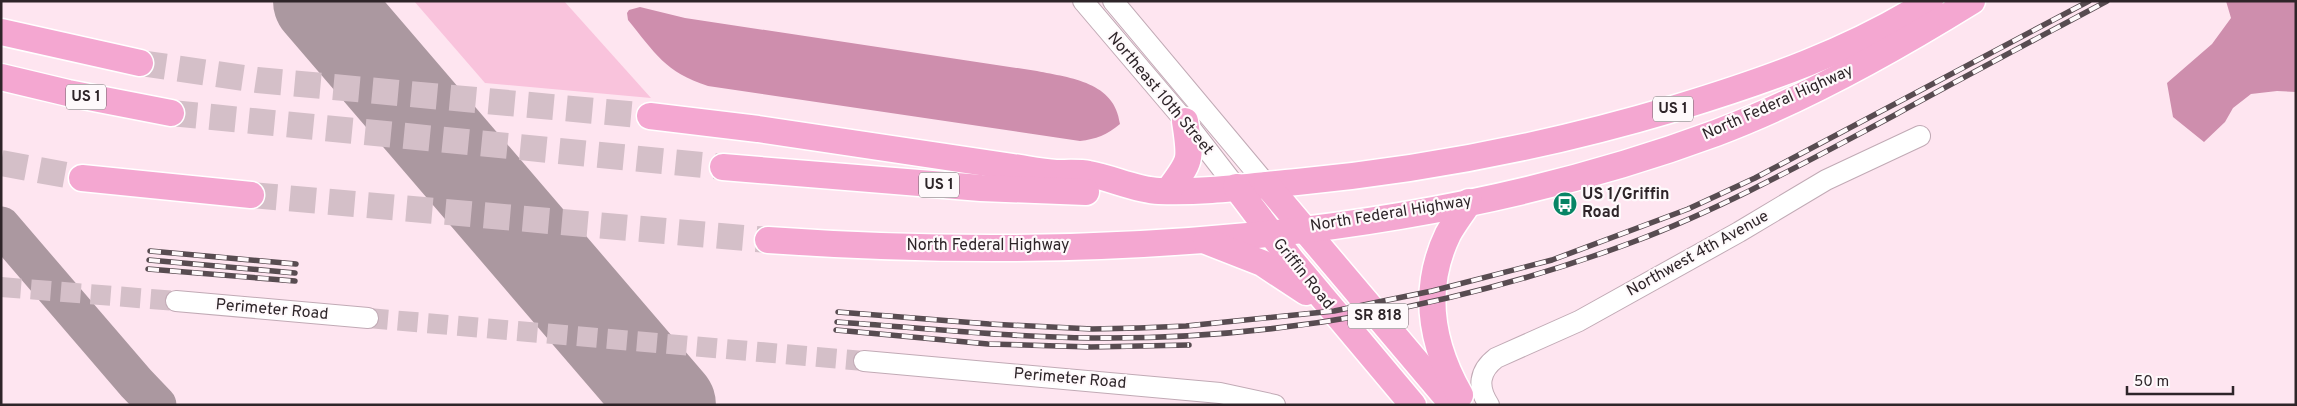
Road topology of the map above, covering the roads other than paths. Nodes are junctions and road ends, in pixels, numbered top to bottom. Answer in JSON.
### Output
{"nodes":[{"id":1,"x":1083,"y":1,"type":"edge"},
{"id":2,"x":1113,"y":1,"type":"edge"},
{"id":3,"x":1930,"y":1,"type":"edge"},
{"id":4,"x":1972,"y":1,"type":"edge"},
{"id":5,"x":1,"y":32,"type":"edge"},
{"id":6,"x":140,"y":63,"type":"tunnel mouth"},
{"id":7,"x":1789,"y":72,"type":"junction"},
{"id":8,"x":1,"y":77,"type":"edge"},
{"id":9,"x":1793,"y":99,"type":"junction"},
{"id":10,"x":171,"y":113,"type":"tunnel mouth"},
{"id":11,"x":650,"y":116,"type":"tunnel mouth"},
{"id":12,"x":1185,"y":121,"type":"junction"},
{"id":13,"x":1920,"y":136,"type":"dead end"},
{"id":14,"x":723,"y":166,"type":"tunnel mouth"},
{"id":15,"x":82,"y":178,"type":"tunnel mouth"},
{"id":16,"x":1267,"y":185,"type":"junction"},
{"id":17,"x":1236,"y":187,"type":"junction"},
{"id":18,"x":1162,"y":191,"type":"junction"},
{"id":19,"x":251,"y":195,"type":"tunnel mouth"},
{"id":20,"x":1469,"y":202,"type":"junction"},
{"id":21,"x":1303,"y":228,"type":"junction"},
{"id":22,"x":1269,"y":232,"type":"junction"},
{"id":23,"x":1201,"y":239,"type":"junction"},
{"id":24,"x":768,"y":240,"type":"tunnel mouth"},
{"id":25,"x":176,"y":301,"type":"tunnel mouth"},
{"id":26,"x":1334,"y":311,"type":"junction"},
{"id":27,"x":368,"y":318,"type":"tunnel mouth"},
{"id":28,"x":864,"y":361,"type":"tunnel mouth"},
{"id":29,"x":1275,"y":405,"type":"edge"},
{"id":30,"x":1413,"y":405,"type":"edge"},
{"id":31,"x":1453,"y":405,"type":"edge"},
{"id":32,"x":1466,"y":405,"type":"edge"},
{"id":33,"x":1489,"y":405,"type":"edge"}],
"edges":[{"from":1,"to":12,"type":"street","name":"Northeast 10th Street"},
{"from":2,"to":16,"type":"street","name":"Northeast 10th Street"},
{"from":3,"to":7,"type":"main road","name":"North Federal Highway","number":"US 1"},
{"from":4,"to":9,"type":"main road","name":"North Federal Highway","number":"US 1"},
{"from":5,"to":6,"type":"main road"},
{"from":7,"to":9,"type":"street"},
{"from":7,"to":16,"type":"main road","name":"North Federal Highway","number":"US 1"},
{"from":8,"to":10,"type":"main road","number":"US 1"},
{"from":9,"to":20,"type":"main road","name":"North Federal Highway","number":"US 1"},
{"from":11,"to":18,"type":"main road"},
{"from":12,"to":17,"type":"street","name":"Northeast 10th Street"},
{"from":12,"to":18,"type":"main road"},
{"from":13,"to":33,"type":"street","name":"Northwest 4th Avenue"},
{"from":14,"to":18,"type":"main road","name":"North Federal Highway","number":"US 1"},
{"from":15,"to":19,"type":"main road"},
{"from":16,"to":17,"type":"main road","name":"North Federal Highway","number":"US 1"},
{"from":16,"to":21,"type":"main road","name":"Griffin Road","number":"SR 818"},
{"from":17,"to":18,"type":"main road","name":"North Federal Highway","number":"US 1"},
{"from":17,"to":22,"type":"main road","name":"Griffin Road","number":"SR 818"},
{"from":20,"to":21,"type":"main road","name":"North Federal Highway","number":"US 1"},
{"from":20,"to":32,"type":"main road"},
{"from":21,"to":22,"type":"main road","name":"North Federal Highway","number":"US 1"},
{"from":21,"to":31,"type":"main road","name":"Griffin Road","number":"SR 818"},
{"from":22,"to":23,"type":"main road","name":"North Federal Highway","number":"US 1"},
{"from":22,"to":26,"type":"main road","name":"Griffin Road","number":"SR 818"},
{"from":23,"to":24,"type":"main road","name":"North Federal Highway","number":"US 1"},
{"from":23,"to":26,"type":"main road"},
{"from":25,"to":27,"type":"street","name":"Perimeter Road"},
{"from":26,"to":30,"type":"main road","name":"Griffin Road","number":"SR 818"},
{"from":28,"to":29,"type":"street","name":"Perimeter Road"}]}
